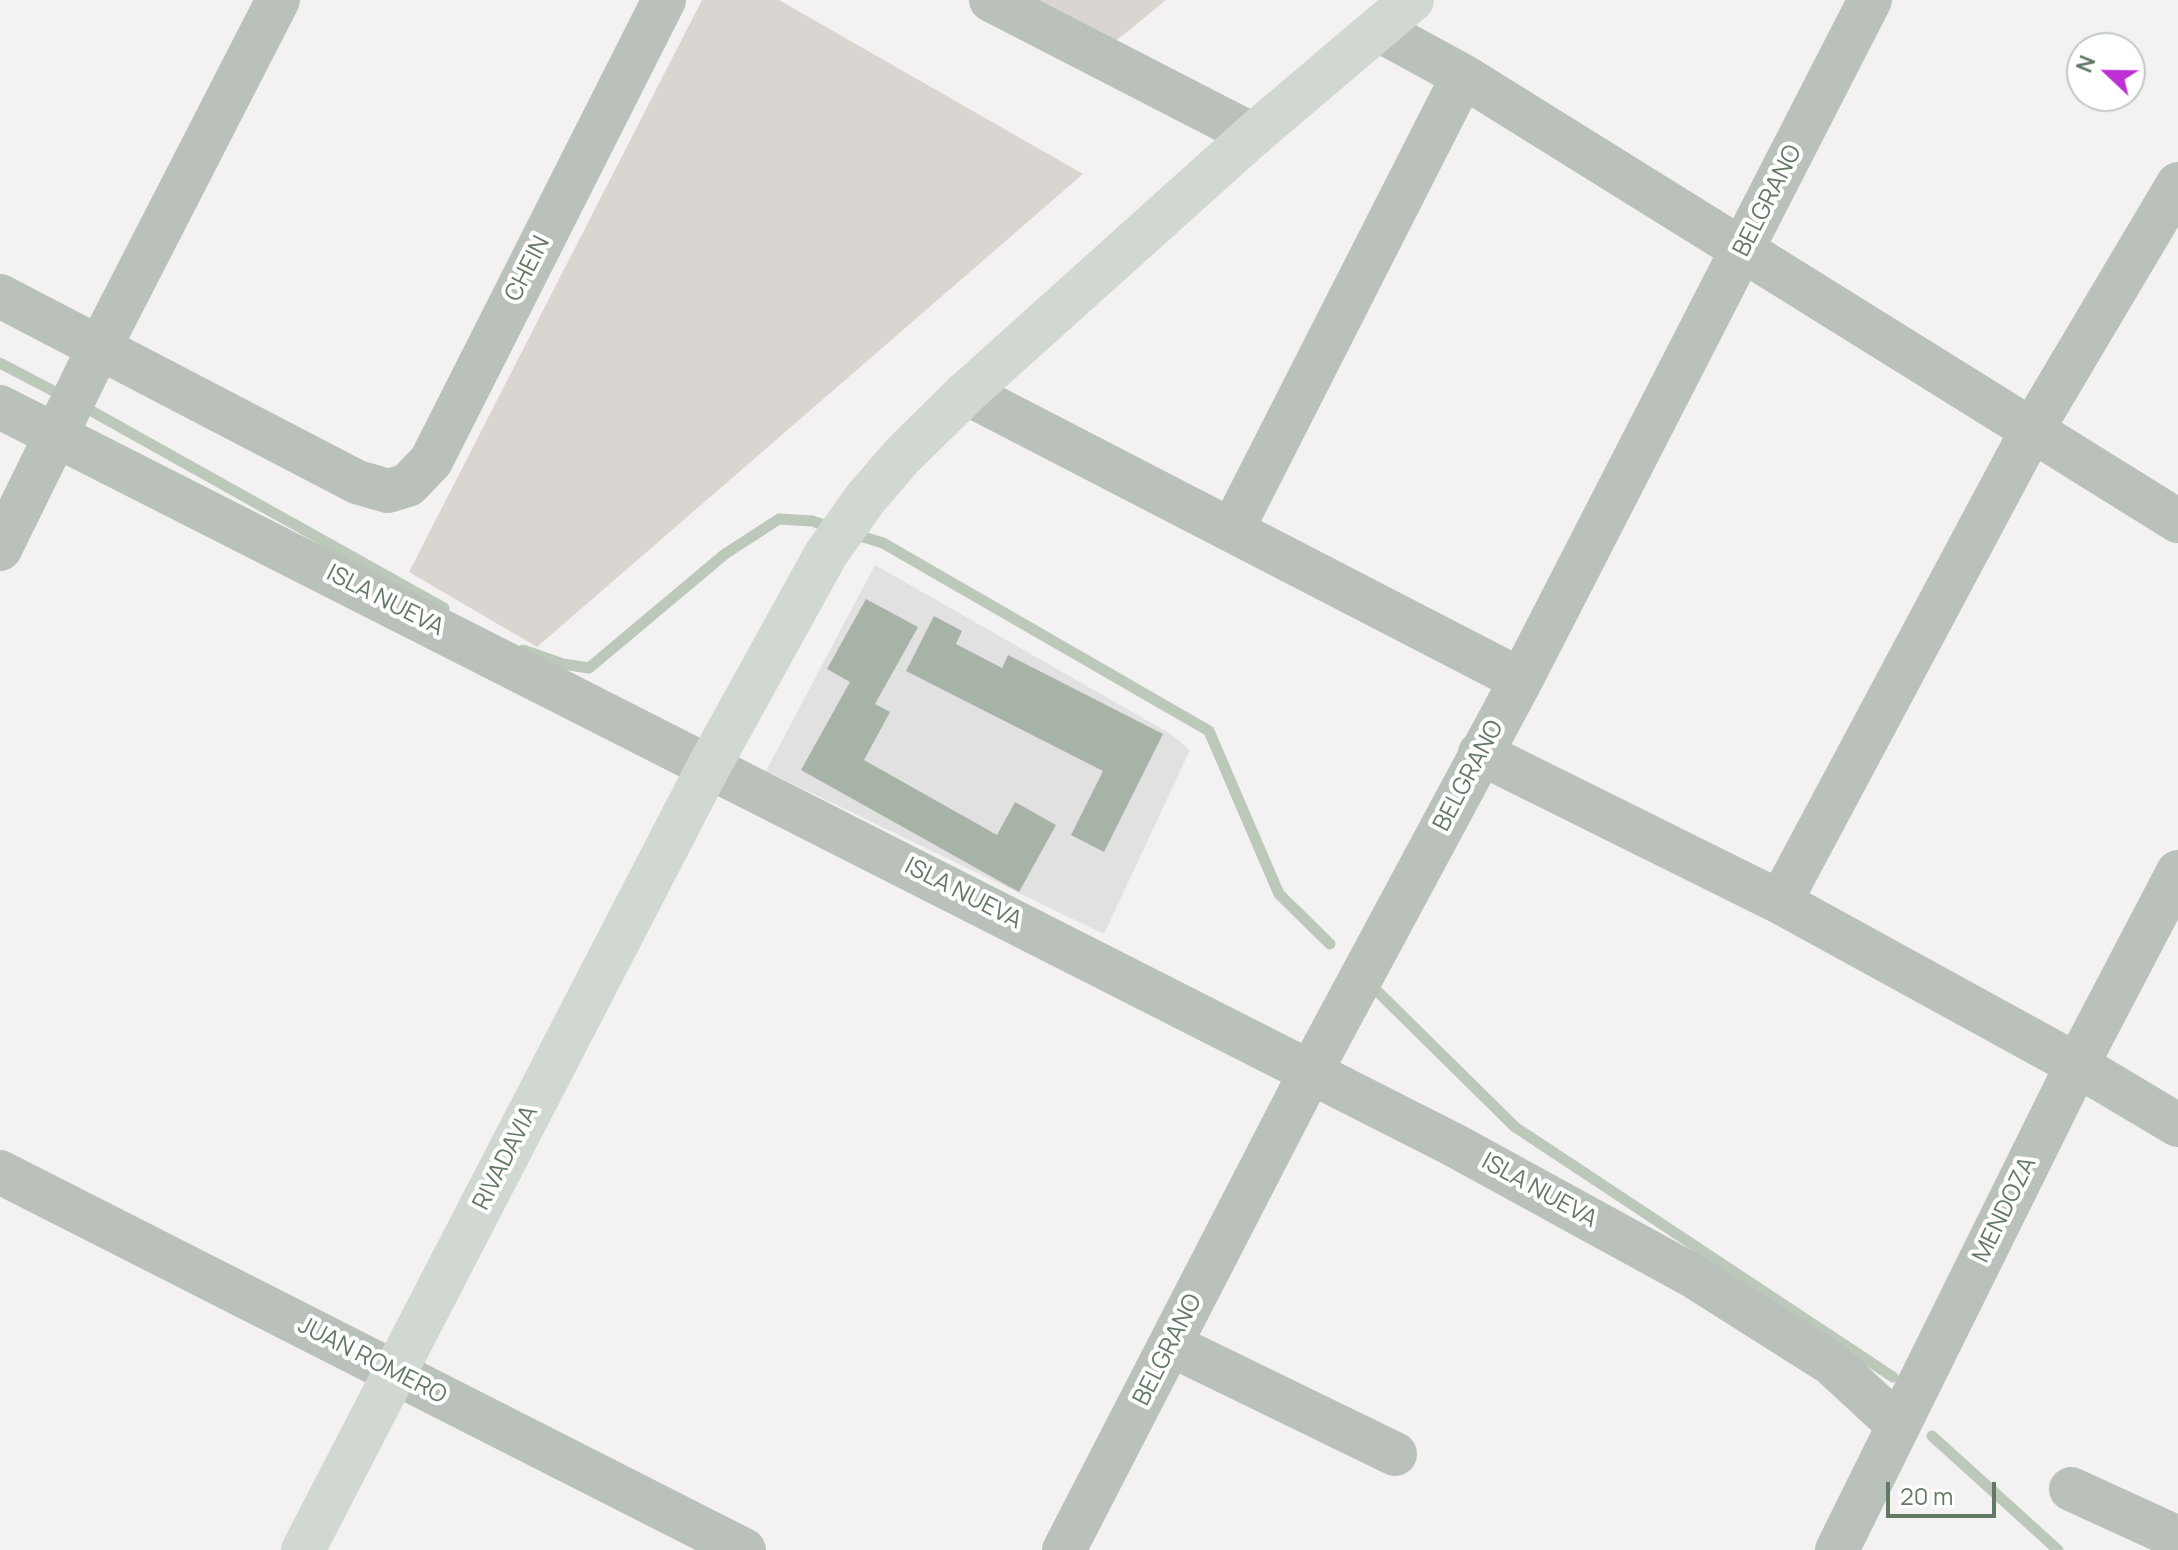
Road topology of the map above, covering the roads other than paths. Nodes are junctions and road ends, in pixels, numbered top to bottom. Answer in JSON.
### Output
{"nodes":[{"id":1,"x":278,"y":0,"type":"edge"},
{"id":2,"x":664,"y":0,"type":"edge"},
{"id":3,"x":991,"y":0,"type":"edge"},
{"id":4,"x":1412,"y":0,"type":"edge"},
{"id":5,"x":1870,"y":0,"type":"edge"},
{"id":6,"x":1379,"y":30,"type":"junction"},
{"id":7,"x":1463,"y":76,"type":"junction"},
{"id":8,"x":1253,"y":135,"type":"junction"},
{"id":9,"x":2178,"y":184,"type":"edge"},
{"id":10,"x":1743,"y":249,"type":"junction"},
{"id":11,"x":0,"y":296,"type":"edge"},
{"id":12,"x":94,"y":360,"type":"junction"},
{"id":13,"x":966,"y":393,"type":"junction"},
{"id":14,"x":0,"y":407,"type":"edge"},
{"id":15,"x":60,"y":426,"type":"junction"},
{"id":16,"x":2032,"y":430,"type":"junction"},
{"id":17,"x":2178,"y":521,"type":"edge"},
{"id":18,"x":1232,"y":530,"type":"junction"},
{"id":19,"x":0,"y":549,"type":"edge"},
{"id":20,"x":1521,"y":680,"type":"junction"},
{"id":21,"x":1480,"y":753,"type":"junction"},
{"id":22,"x":709,"y":766,"type":"junction"},
{"id":23,"x":2178,"y":872,"type":"edge"},
{"id":24,"x":1780,"y":902,"type":"junction"},
{"id":25,"x":2077,"y":1065,"type":"junction"},
{"id":26,"x":1311,"y":1071,"type":"junction"},
{"id":27,"x":2178,"y":1125,"type":"edge"},
{"id":28,"x":0,"y":1172,"type":"edge"},
{"id":29,"x":1171,"y":1345,"type":"junction"},
{"id":30,"x":395,"y":1373,"type":"junction"},
{"id":31,"x":1898,"y":1425,"type":"junction"},
{"id":32,"x":1395,"y":1454,"type":"dead end"},
{"id":33,"x":2071,"y":1489,"type":"dead end"},
{"id":34,"x":2178,"y":1538,"type":"edge"},
{"id":35,"x":303,"y":1550,"type":"edge"},
{"id":36,"x":744,"y":1550,"type":"edge"},
{"id":37,"x":1064,"y":1550,"type":"edge"},
{"id":38,"x":1837,"y":1550,"type":"edge"}],
"edges":[{"from":1,"to":12,"type":"street"},
{"from":2,"to":12,"type":"street","name":"CHEIN"},
{"from":3,"to":8,"type":"street"},
{"from":4,"to":6,"type":"main road","name":"RIVADAVIA"},
{"from":5,"to":10,"type":"street","name":"BELGRANO"},
{"from":6,"to":7,"type":"street"},
{"from":6,"to":8,"type":"main road","name":"RIVADAVIA"},
{"from":7,"to":10,"type":"street"},
{"from":7,"to":18,"type":"street"},
{"from":8,"to":13,"type":"main road","name":"RIVADAVIA"},
{"from":9,"to":16,"type":"street"},
{"from":10,"to":16,"type":"street"},
{"from":10,"to":20,"type":"street","name":"BELGRANO"},
{"from":11,"to":12,"type":"street","name":"CHEIN"},
{"from":12,"to":15,"type":"street"},
{"from":13,"to":18,"type":"street"},
{"from":13,"to":22,"type":"main road","name":"RIVADAVIA"},
{"from":14,"to":15,"type":"street","name":"ISLA NUEVA"},
{"from":15,"to":19,"type":"street"},
{"from":15,"to":22,"type":"street","name":"ISLA NUEVA"},
{"from":16,"to":17,"type":"street"},
{"from":16,"to":24,"type":"street"},
{"from":18,"to":20,"type":"street"},
{"from":20,"to":21,"type":"street","name":"BELGRANO"},
{"from":21,"to":24,"type":"street"},
{"from":21,"to":26,"type":"street","name":"BELGRANO"},
{"from":22,"to":26,"type":"street","name":"ISLA NUEVA"},
{"from":22,"to":30,"type":"main road","name":"RIVADAVIA"},
{"from":23,"to":25,"type":"street","name":"MENDOZA"},
{"from":24,"to":25,"type":"street"},
{"from":25,"to":27,"type":"street"},
{"from":25,"to":31,"type":"street","name":"MENDOZA"},
{"from":26,"to":29,"type":"street","name":"BELGRANO"},
{"from":26,"to":31,"type":"street","name":"ISLA NUEVA"},
{"from":28,"to":30,"type":"street","name":"JUAN ROMERO"},
{"from":29,"to":32,"type":"street"},
{"from":29,"to":37,"type":"street","name":"BELGRANO"},
{"from":30,"to":35,"type":"main road","name":"RIVADAVIA"},
{"from":30,"to":36,"type":"street","name":"JUAN ROMERO"},
{"from":31,"to":38,"type":"street","name":"MENDOZA"},
{"from":33,"to":34,"type":"street"}]}
